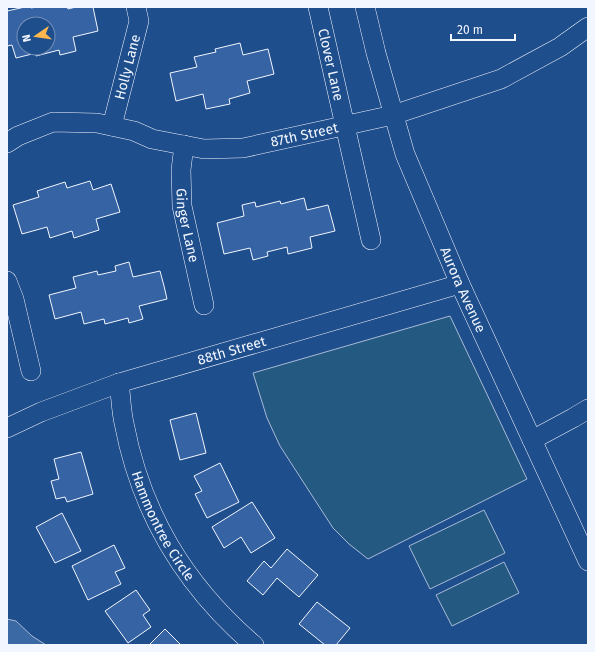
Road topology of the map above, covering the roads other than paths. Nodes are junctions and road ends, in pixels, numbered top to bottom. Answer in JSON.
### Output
{"nodes":[{"id":1,"x":136,"y":7,"type":"edge"},
{"id":2,"x":318,"y":7,"type":"edge"},
{"id":3,"x":365,"y":7,"type":"edge"},
{"id":4,"x":588,"y":27,"type":"edge"},
{"id":5,"x":393,"y":115,"type":"junction"},
{"id":6,"x":112,"y":126,"type":"junction"},
{"id":7,"x":345,"y":126,"type":"junction"},
{"id":8,"x":7,"y":143,"type":"edge"},
{"id":9,"x":184,"y":145,"type":"junction"},
{"id":10,"x":371,"y":240,"type":"dead end"},
{"id":11,"x":7,"y":282,"type":"edge"},
{"id":12,"x":460,"y":284,"type":"junction"},
{"id":13,"x":204,"y":304,"type":"dead end"},
{"id":14,"x":31,"y":371,"type":"dead end"},
{"id":15,"x":119,"y":383,"type":"junction"},
{"id":16,"x":588,"y":409,"type":"edge"},
{"id":17,"x":7,"y":428,"type":"edge"},
{"id":18,"x":532,"y":440,"type":"junction"},
{"id":19,"x":588,"y":562,"type":"edge"},
{"id":20,"x":254,"y":645,"type":"edge"}],
"edges":[{"from":1,"to":6,"type":"street","name":"Holly Lane"},
{"from":2,"to":7,"type":"street","name":"Clover Lane"},
{"from":3,"to":5,"type":"street","name":"Aurora Avenue"},
{"from":4,"to":5,"type":"street","name":"87th Street"},
{"from":5,"to":7,"type":"street","name":"87th Street"},
{"from":5,"to":12,"type":"street","name":"Aurora Avenue"},
{"from":6,"to":8,"type":"street","name":"87th Street"},
{"from":6,"to":9,"type":"street","name":"87th Street"},
{"from":7,"to":9,"type":"street","name":"87th Street"},
{"from":7,"to":10,"type":"street","name":"Clover Lane"},
{"from":9,"to":13,"type":"street","name":"Ginger Lane"},
{"from":11,"to":14,"type":"street"},
{"from":12,"to":15,"type":"street","name":"88th Street"},
{"from":12,"to":18,"type":"street","name":"Aurora Avenue"},
{"from":15,"to":17,"type":"street","name":"88th Street"},
{"from":15,"to":20,"type":"street","name":"Hammontree Circle"},
{"from":16,"to":18,"type":"street"},
{"from":18,"to":19,"type":"street","name":"Aurora Avenue"}]}
